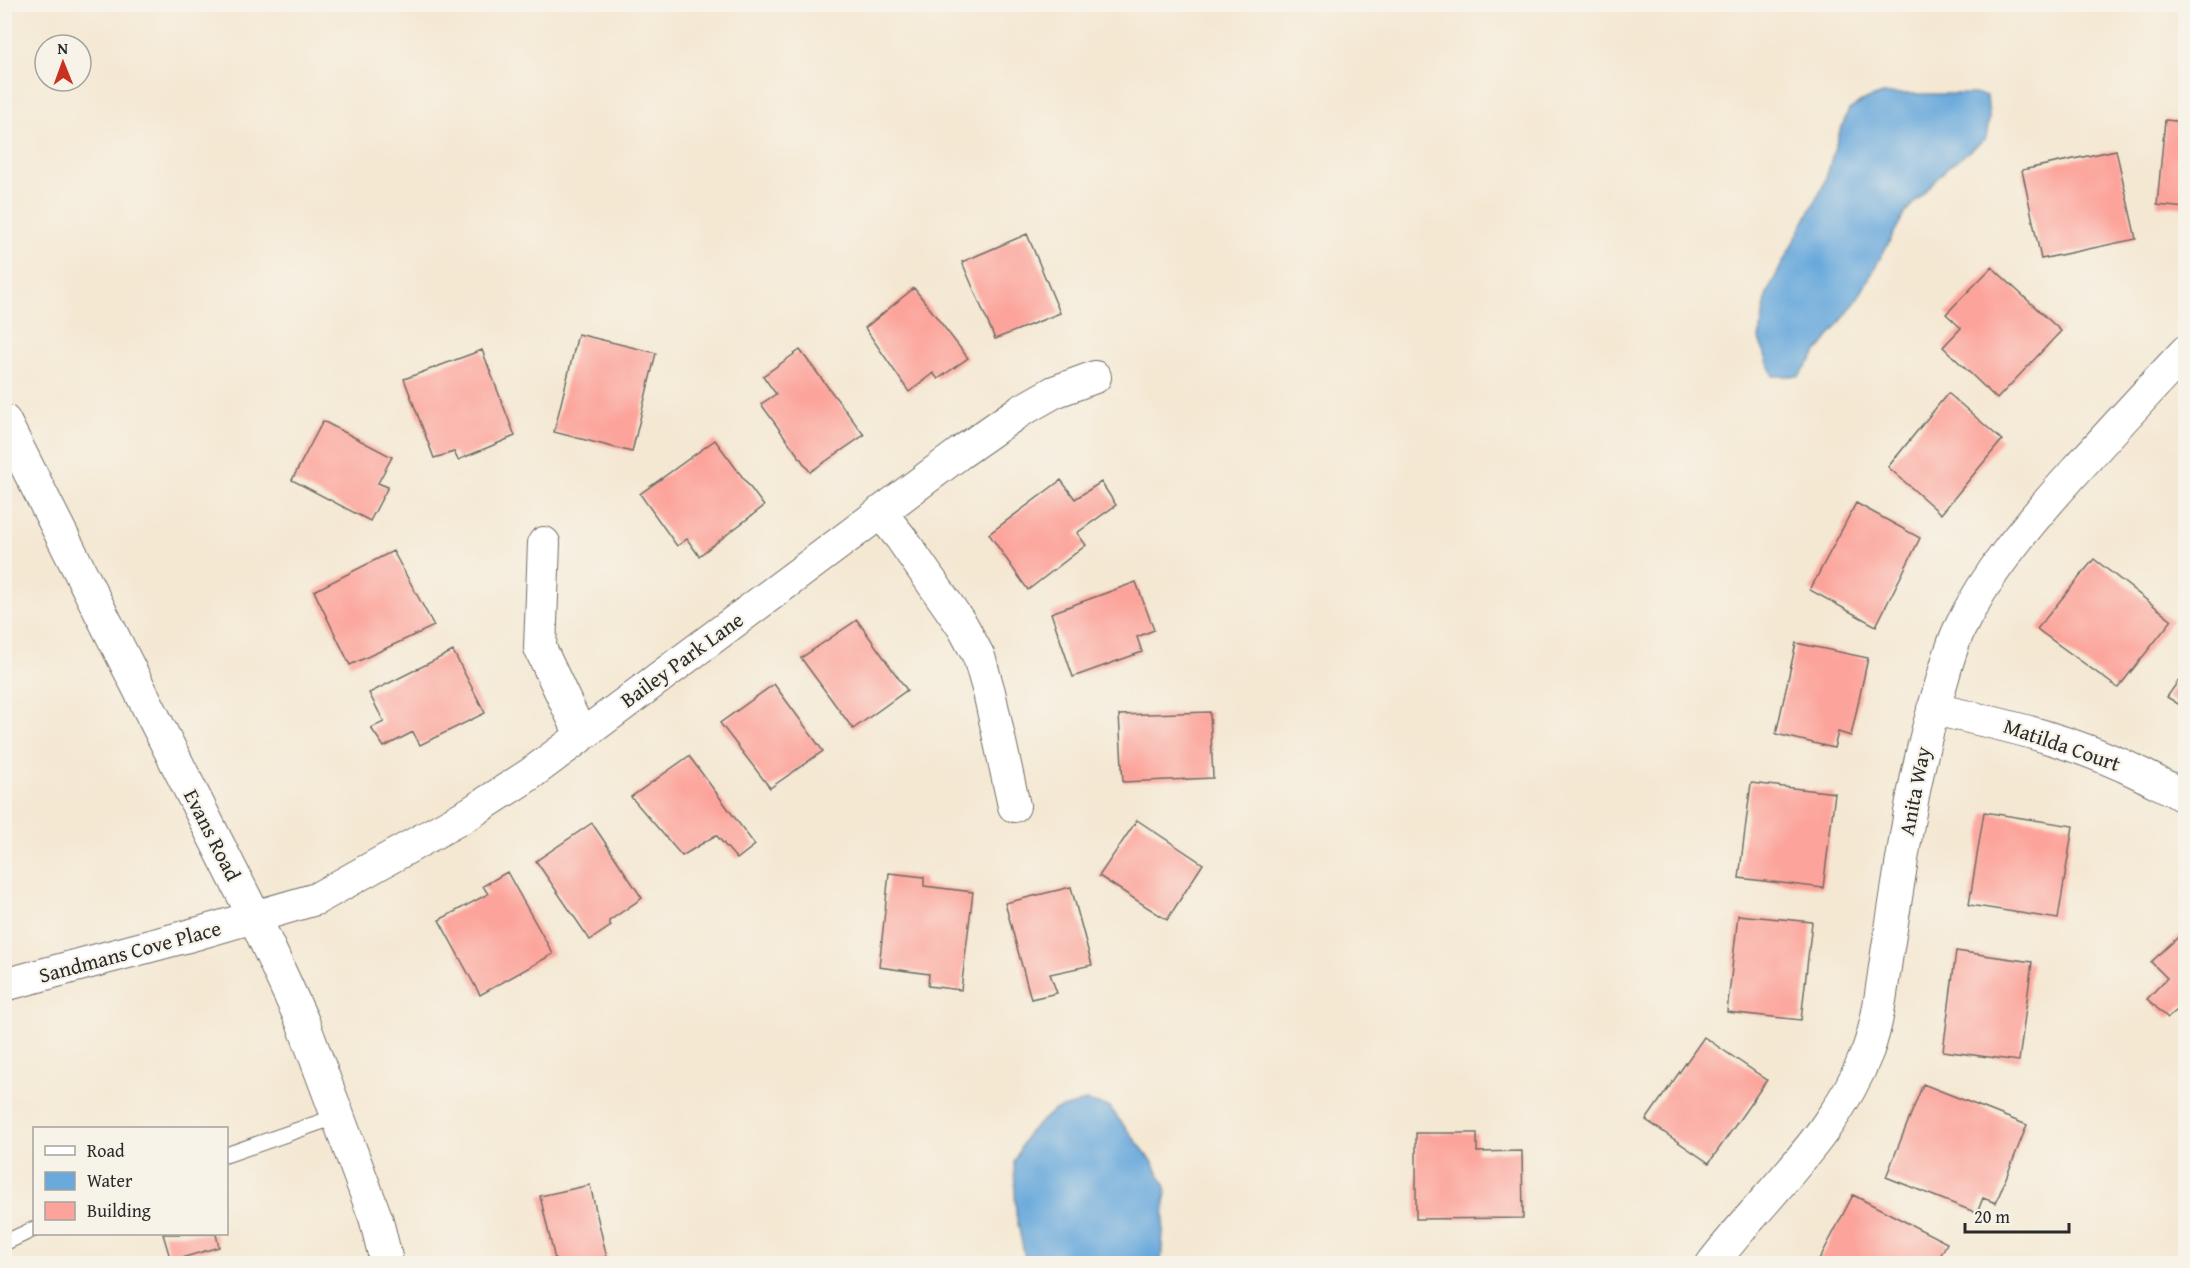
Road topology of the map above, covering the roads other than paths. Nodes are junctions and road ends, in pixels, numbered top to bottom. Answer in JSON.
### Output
{"nodes":[{"id":1,"x":2186,"y":351,"type":"edge"},
{"id":2,"x":1095,"y":377,"type":"dead end"},
{"id":3,"x":4,"y":421,"type":"edge"},
{"id":4,"x":880,"y":512,"type":"junction"},
{"id":5,"x":544,"y":543,"type":"dead end"},
{"id":6,"x":1933,"y":710,"type":"junction"},
{"id":7,"x":581,"y":735,"type":"junction"},
{"id":8,"x":2186,"y":798,"type":"edge"},
{"id":9,"x":1014,"y":806,"type":"dead end"},
{"id":10,"x":255,"y":918,"type":"junction"},
{"id":11,"x":4,"y":985,"type":"edge"},
{"id":12,"x":338,"y":1116,"type":"junction"},
{"id":13,"x":228,"y":1154,"type":"edge"},
{"id":14,"x":33,"y":1229,"type":"edge"},
{"id":15,"x":4,"y":1243,"type":"edge"},
{"id":16,"x":387,"y":1263,"type":"edge"},
{"id":17,"x":1712,"y":1263,"type":"edge"}],
"edges":[{"from":1,"to":6,"type":"street","name":"Anita Way"},
{"from":2,"to":4,"type":"street","name":"Bailey Park Lane"},
{"from":3,"to":10,"type":"main road","name":"Evans Road"},
{"from":4,"to":7,"type":"street","name":"Bailey Park Lane"},
{"from":4,"to":9,"type":"street"},
{"from":5,"to":7,"type":"street"},
{"from":6,"to":8,"type":"street","name":"Matilda Court"},
{"from":6,"to":17,"type":"street","name":"Anita Way"},
{"from":7,"to":10,"type":"street","name":"Bailey Park Lane"},
{"from":10,"to":11,"type":"street","name":"Sandmans Cove Place"},
{"from":10,"to":12,"type":"main road","name":"Evans Road"},
{"from":12,"to":13,"type":"lane"},
{"from":12,"to":16,"type":"main road","name":"Evans Road"},
{"from":14,"to":15,"type":"lane"}]}
